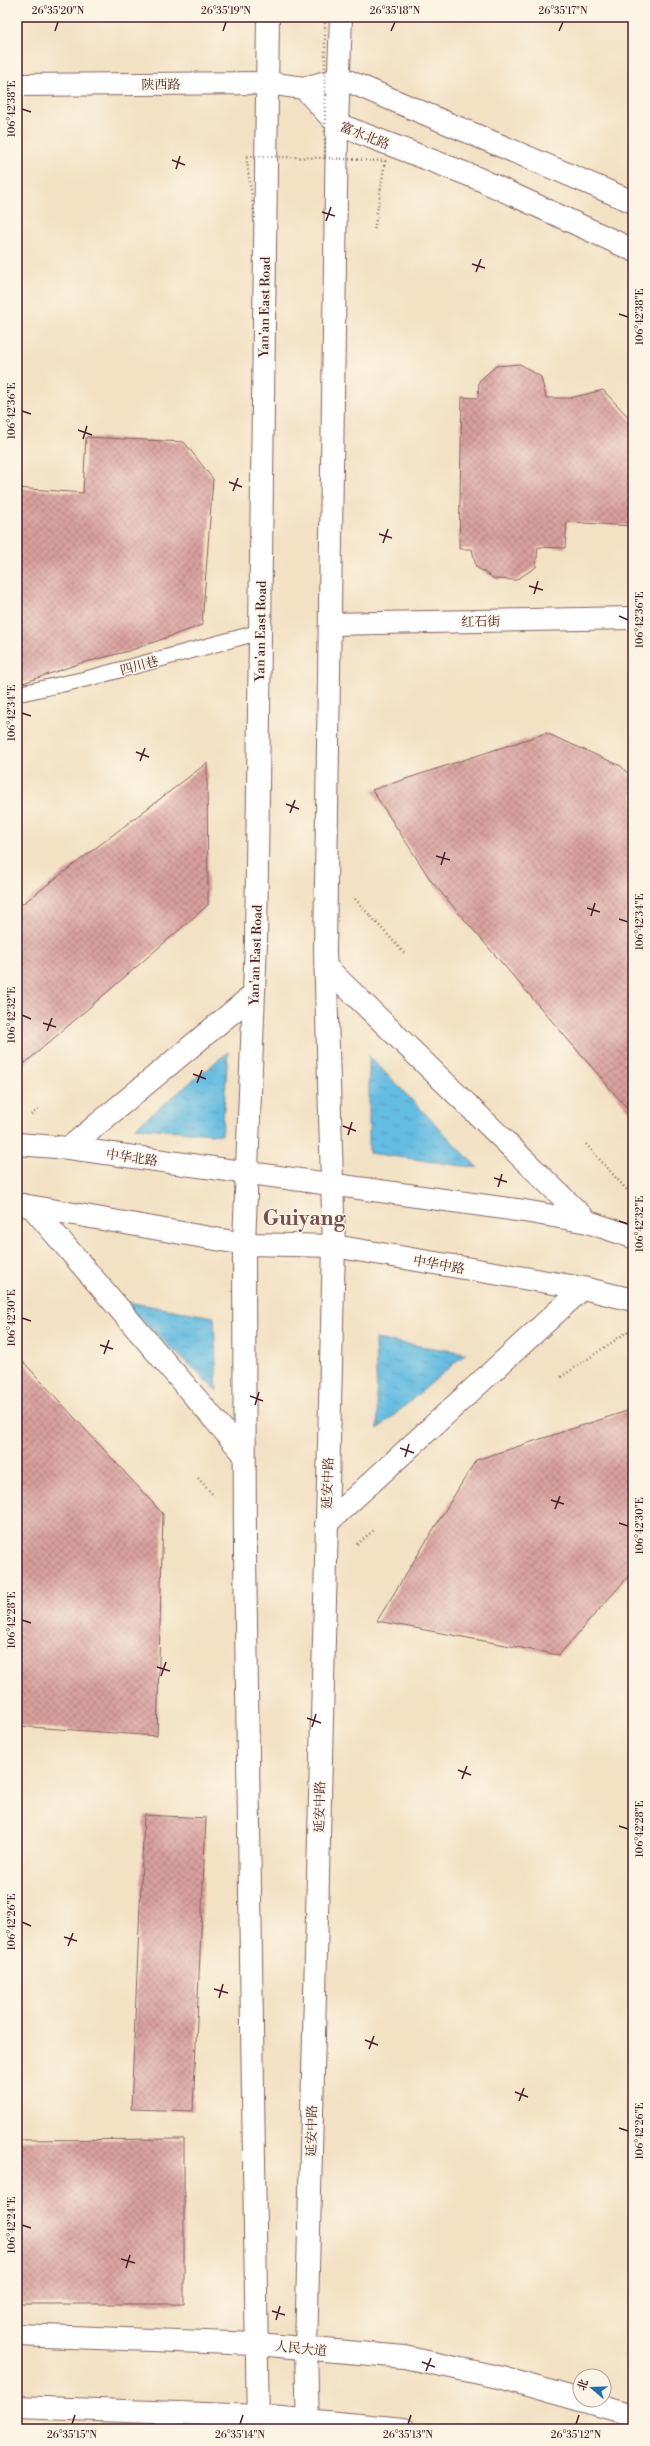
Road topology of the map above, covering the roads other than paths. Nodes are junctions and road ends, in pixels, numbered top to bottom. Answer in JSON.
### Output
{"nodes":[{"id":1,"x":268,"y":17,"type":"edge"},
{"id":2,"x":341,"y":17,"type":"edge"},
{"id":3,"x":340,"y":78,"type":"junction"},
{"id":4,"x":267,"y":83,"type":"junction"},
{"id":5,"x":17,"y":86,"type":"edge"},
{"id":6,"x":304,"y":88,"type":"junction"},
{"id":7,"x":337,"y":124,"type":"junction"},
{"id":8,"x":633,"y":202,"type":"edge"},
{"id":9,"x":633,"y":250,"type":"edge"},
{"id":10,"x":633,"y":618,"type":"edge"},
{"id":11,"x":330,"y":624,"type":"junction"},
{"id":12,"x":260,"y":632,"type":"junction"},
{"id":13,"x":17,"y":694,"type":"edge"},
{"id":14,"x":327,"y":968,"type":"junction"},
{"id":15,"x":254,"y":994,"type":"junction"},
{"id":16,"x":17,"y":1144,"type":"edge"},
{"id":17,"x":69,"y":1148,"type":"junction"},
{"id":18,"x":246,"y":1174,"type":"junction"},
{"id":19,"x":331,"y":1185,"type":"junction"},
{"id":20,"x":24,"y":1205,"type":"edge"},
{"id":21,"x":588,"y":1222,"type":"junction"},
{"id":22,"x":633,"y":1237,"type":"edge"},
{"id":23,"x":244,"y":1244,"type":"junction"},
{"id":24,"x":334,"y":1246,"type":"junction"},
{"id":25,"x":583,"y":1288,"type":"junction"},
{"id":26,"x":633,"y":1300,"type":"edge"},
{"id":27,"x":244,"y":1454,"type":"junction"},
{"id":28,"x":326,"y":1524,"type":"junction"},
{"id":29,"x":17,"y":2335,"type":"edge"},
{"id":30,"x":258,"y":2344,"type":"junction"},
{"id":31,"x":306,"y":2350,"type":"junction"},
{"id":32,"x":572,"y":2398,"type":"edge"},
{"id":33,"x":17,"y":2407,"type":"edge"},
{"id":34,"x":608,"y":2408,"type":"edge"},
{"id":35,"x":633,"y":2415,"type":"edge"},
{"id":36,"x":258,"y":2422,"type":"edge"},
{"id":37,"x":308,"y":2425,"type":"edge"},
{"id":38,"x":404,"y":2429,"type":"edge"}],
"edges":[{"from":1,"to":4,"type":"main road","name":"Yan'an East Road"},
{"from":2,"to":3,"type":"main road"},
{"from":3,"to":6,"type":"main road"},
{"from":3,"to":7,"type":"main road"},
{"from":3,"to":8,"type":"main road"},
{"from":4,"to":5,"type":"main road","name":"陕西路"},
{"from":4,"to":6,"type":"main road","name":"陕西路"},
{"from":4,"to":12,"type":"main road","name":"Yan'an East Road"},
{"from":6,"to":7,"type":"main road","name":"富水北路"},
{"from":7,"to":9,"type":"main road","name":"富水北路"},
{"from":7,"to":11,"type":"main road"},
{"from":10,"to":11,"type":"main road","name":"红石街"},
{"from":11,"to":14,"type":"main road"},
{"from":12,"to":13,"type":"lane","name":"四川巷"},
{"from":12,"to":15,"type":"main road","name":"Yan'an East Road"},
{"from":14,"to":19,"type":"main road"},
{"from":14,"to":21,"type":"main road"},
{"from":15,"to":17,"type":"main road"},
{"from":15,"to":18,"type":"main road","name":"Yan'an East Road"},
{"from":16,"to":17,"type":"main road","name":"中华北路"},
{"from":17,"to":18,"type":"main road","name":"中华北路"},
{"from":18,"to":19,"type":"main road"},
{"from":18,"to":23,"type":"main road","name":"Yan'an East Road"},
{"from":19,"to":21,"type":"main road"},
{"from":19,"to":24,"type":"main road","name":"延安中路"},
{"from":20,"to":23,"type":"main road"},
{"from":20,"to":27,"type":"main road"},
{"from":21,"to":22,"type":"main road"},
{"from":23,"to":24,"type":"main road","name":"中华中路"},
{"from":23,"to":27,"type":"main road"},
{"from":24,"to":25,"type":"main road","name":"中华中路"},
{"from":24,"to":28,"type":"main road","name":"延安中路"},
{"from":25,"to":26,"type":"main road","name":"中华中路"},
{"from":25,"to":28,"type":"main road"},
{"from":27,"to":30,"type":"main road"},
{"from":28,"to":31,"type":"main road","name":"延安中路"},
{"from":29,"to":30,"type":"main road","name":"人民大道"},
{"from":30,"to":31,"type":"main road","name":"人民大道"},
{"from":30,"to":36,"type":"main road"},
{"from":31,"to":32,"type":"main road","name":"人民大道"},
{"from":31,"to":37,"type":"main road","name":"延安中路"},
{"from":33,"to":36,"type":"main road"},
{"from":34,"to":35,"type":"main road","name":"人民大道"},
{"from":36,"to":37,"type":"main road"},
{"from":37,"to":38,"type":"main road"}]}
